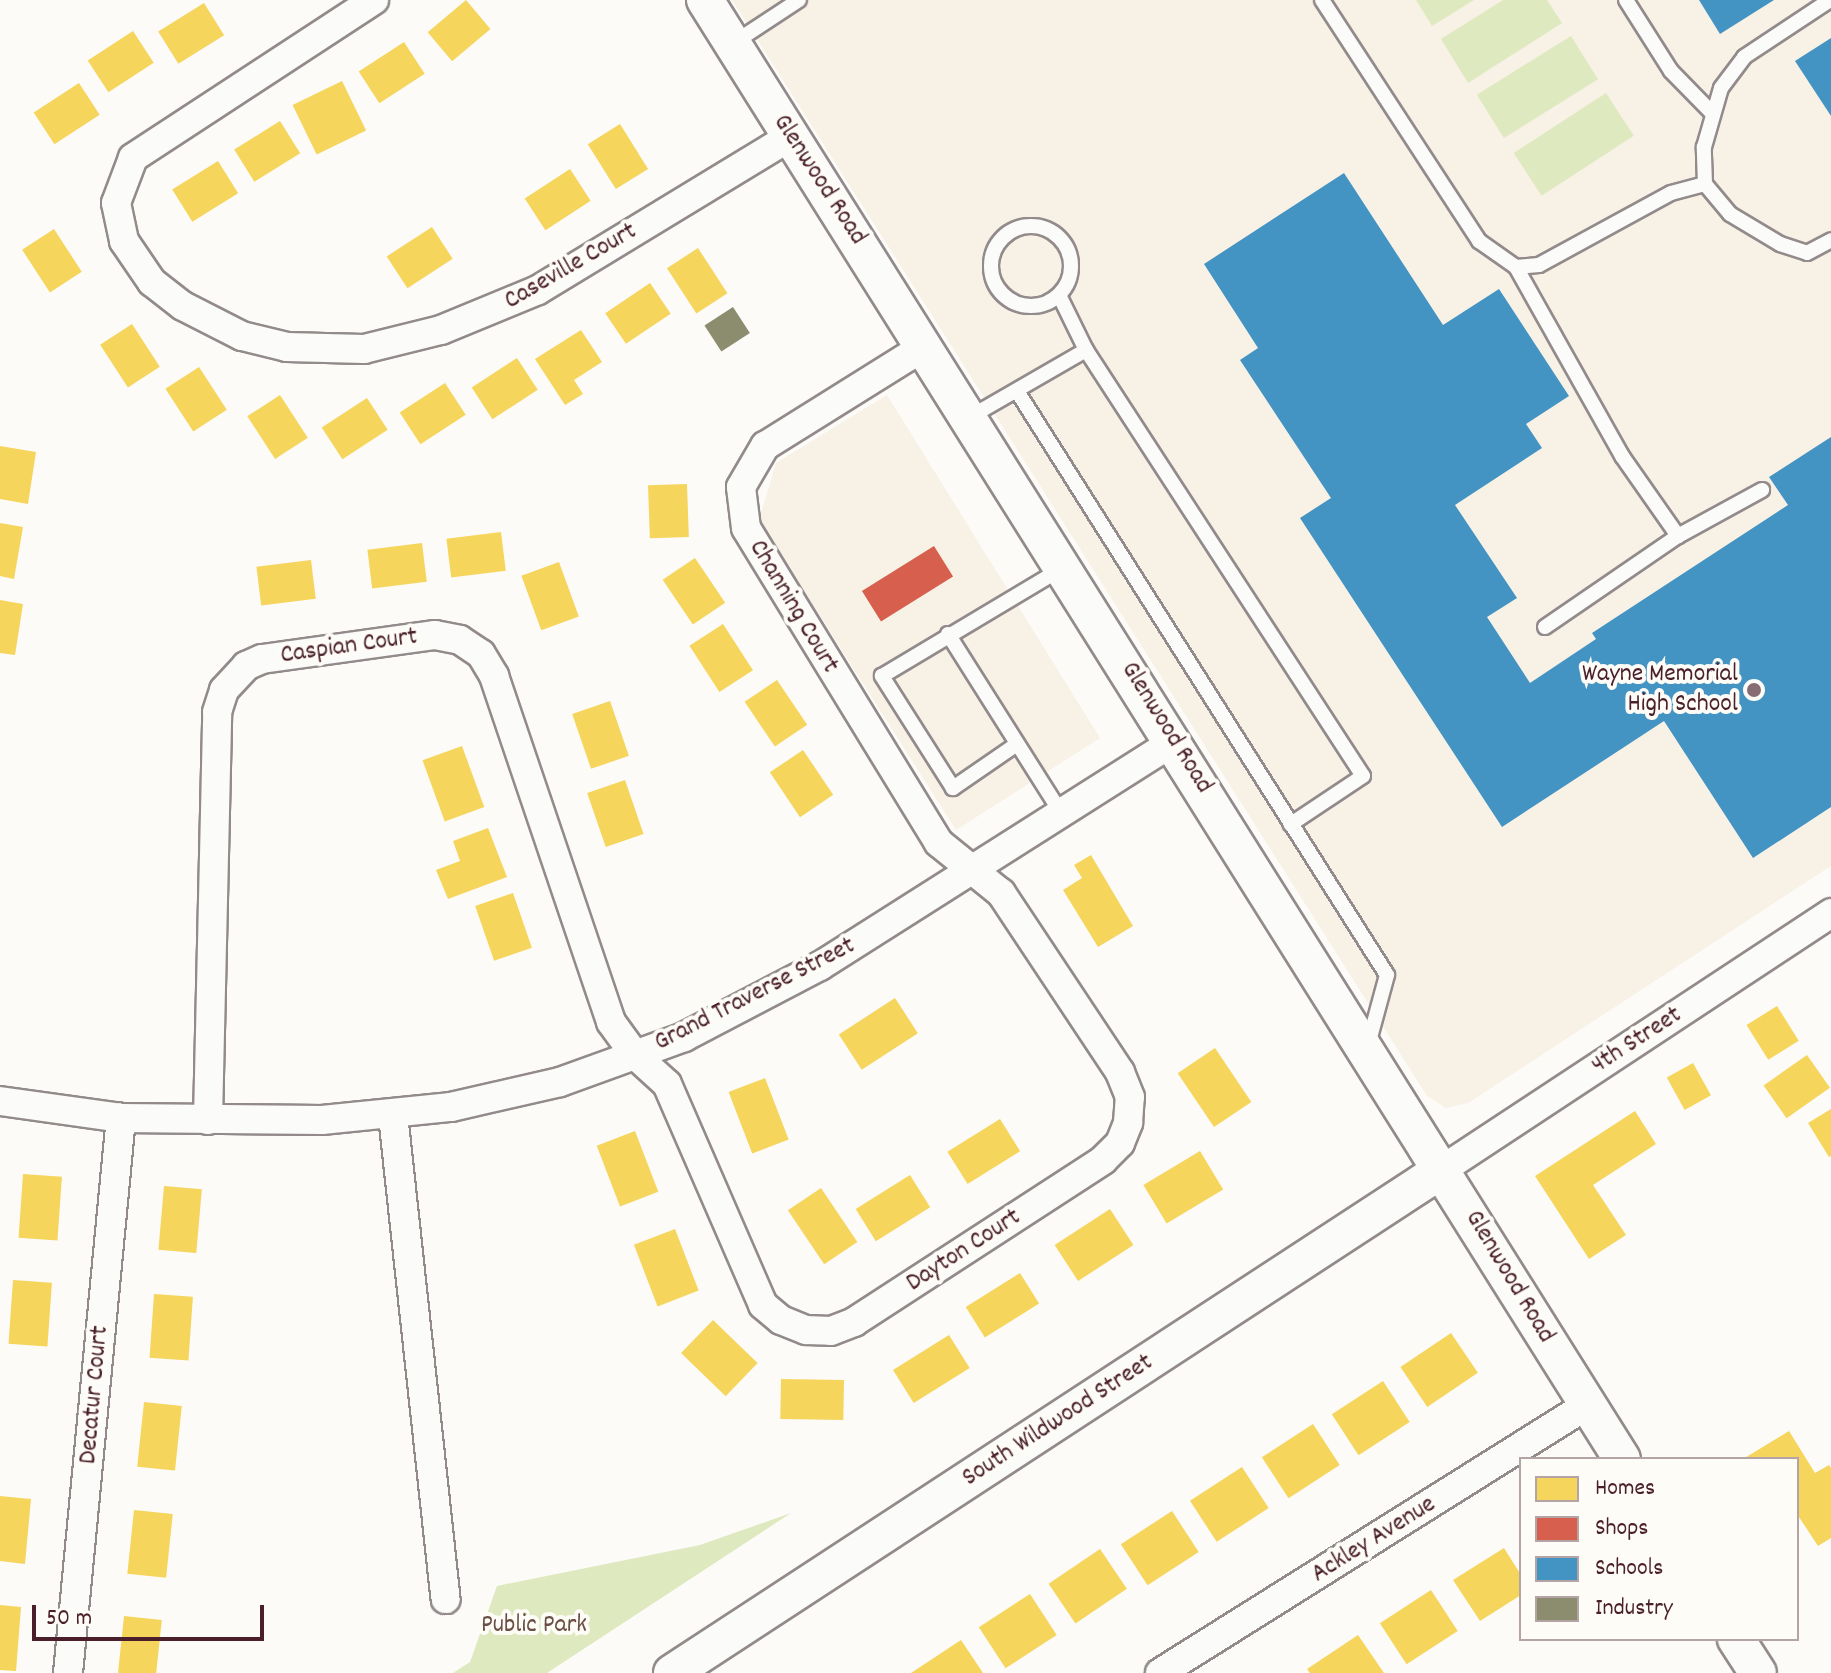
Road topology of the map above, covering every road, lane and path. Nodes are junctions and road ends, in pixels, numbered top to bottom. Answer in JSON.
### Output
{"nodes":[{"id":1,"x":374,"y":0,"type":"edge"},
{"id":2,"x":705,"y":0,"type":"edge"},
{"id":3,"x":799,"y":0,"type":"edge"},
{"id":4,"x":1322,"y":0,"type":"edge"},
{"id":5,"x":1626,"y":0,"type":"edge"},
{"id":6,"x":1830,"y":0,"type":"edge"},
{"id":7,"x":732,"y":44,"type":"junction"},
{"id":8,"x":1713,"y":114,"type":"junction"},
{"id":9,"x":791,"y":136,"type":"junction"},
{"id":10,"x":1705,"y":184,"type":"junction"},
{"id":11,"x":1831,"y":240,"type":"edge"},
{"id":12,"x":1516,"y":267,"type":"junction"},
{"id":13,"x":1059,"y":295,"type":"junction"},
{"id":14,"x":925,"y":346,"type":"junction"},
{"id":15,"x":1086,"y":350,"type":"junction"},
{"id":16,"x":1017,"y":391,"type":"junction"},
{"id":17,"x":970,"y":417,"type":"junction"},
{"id":18,"x":1762,"y":490,"type":"dead end"},
{"id":19,"x":1678,"y":536,"type":"junction"},
{"id":20,"x":1064,"y":566,"type":"junction"},
{"id":21,"x":1545,"y":627,"type":"dead end"},
{"id":22,"x":948,"y":634,"type":"junction"},
{"id":23,"x":1175,"y":741,"type":"junction"},
{"id":24,"x":1017,"y":744,"type":"junction"},
{"id":25,"x":1062,"y":814,"type":"junction"},
{"id":26,"x":1291,"y":824,"type":"junction"},
{"id":27,"x":976,"y":869,"type":"junction"},
{"id":28,"x":1828,"y":922,"type":"edge"},
{"id":29,"x":1367,"y":1049,"type":"junction"},
{"id":30,"x":635,"y":1055,"type":"junction"},
{"id":31,"x":0,"y":1101,"type":"edge"},
{"id":32,"x":393,"y":1115,"type":"junction"},
{"id":33,"x":121,"y":1118,"type":"junction"},
{"id":34,"x":208,"y":1120,"type":"junction"},
{"id":35,"x":1443,"y":1169,"type":"junction"},
{"id":36,"x":1587,"y":1405,"type":"junction"},
{"id":37,"x":1621,"y":1457,"type":"edge"},
{"id":38,"x":446,"y":1599,"type":"dead end"},
{"id":39,"x":1737,"y":1641,"type":"edge"},
{"id":40,"x":68,"y":1673,"type":"edge"},
{"id":41,"x":672,"y":1673,"type":"edge"},
{"id":42,"x":1160,"y":1673,"type":"edge"},
{"id":43,"x":1758,"y":1673,"type":"edge"}],
"edges":[{"from":1,"to":9,"type":"street","name":"Caseville Court"},
{"from":2,"to":7,"type":"street","name":"Glenwood Road"},
{"from":3,"to":7,"type":"lane"},
{"from":4,"to":12,"type":"lane"},
{"from":5,"to":8,"type":"lane"},
{"from":6,"to":8,"type":"lane"},
{"from":7,"to":9,"type":"street","name":"Glenwood Road"},
{"from":8,"to":10,"type":"lane"},
{"from":9,"to":14,"type":"street","name":"Glenwood Road"},
{"from":10,"to":11,"type":"lane"},
{"from":10,"to":12,"type":"lane"},
{"from":12,"to":19,"type":"lane"},
{"from":13,"to":13,"type":"lane"},
{"from":13,"to":15,"type":"lane"},
{"from":14,"to":17,"type":"street","name":"Glenwood Road"},
{"from":14,"to":27,"type":"street","name":"Channing Court"},
{"from":15,"to":16,"type":"lane"},
{"from":15,"to":26,"type":"lane"},
{"from":16,"to":17,"type":"lane"},
{"from":16,"to":26,"type":"lane"},
{"from":17,"to":20,"type":"street","name":"Glenwood Road"},
{"from":18,"to":19,"type":"lane"},
{"from":19,"to":21,"type":"lane"},
{"from":20,"to":22,"type":"lane"},
{"from":20,"to":23,"type":"street","name":"Glenwood Road"},
{"from":22,"to":24,"type":"lane"},
{"from":22,"to":24,"type":"lane"},
{"from":23,"to":25,"type":"street","name":"Grand Traverse Street"},
{"from":23,"to":29,"type":"street","name":"Glenwood Road"},
{"from":24,"to":25,"type":"lane"},
{"from":25,"to":27,"type":"street","name":"Grand Traverse Street"},
{"from":26,"to":29,"type":"lane"},
{"from":27,"to":30,"type":"street","name":"Grand Traverse Street"},
{"from":27,"to":30,"type":"street","name":"Dayton Court"},
{"from":28,"to":35,"type":"street","name":"4th Street"},
{"from":29,"to":35,"type":"street","name":"Glenwood Road"},
{"from":30,"to":32,"type":"street","name":"Grand Traverse Street"},
{"from":30,"to":34,"type":"street","name":"Caspian Court"},
{"from":31,"to":33,"type":"street","name":"Grand Traverse Street"},
{"from":32,"to":34,"type":"street","name":"Grand Traverse Street"},
{"from":32,"to":38,"type":"street"},
{"from":33,"to":34,"type":"street","name":"Grand Traverse Street"},
{"from":33,"to":40,"type":"street","name":"Decatur Court"},
{"from":35,"to":36,"type":"street","name":"Glenwood Road"},
{"from":35,"to":41,"type":"street","name":"South Wildwood Street"},
{"from":36,"to":37,"type":"street","name":"Glenwood Road"},
{"from":36,"to":42,"type":"street","name":"Ackley Avenue"},
{"from":39,"to":43,"type":"street"}]}
